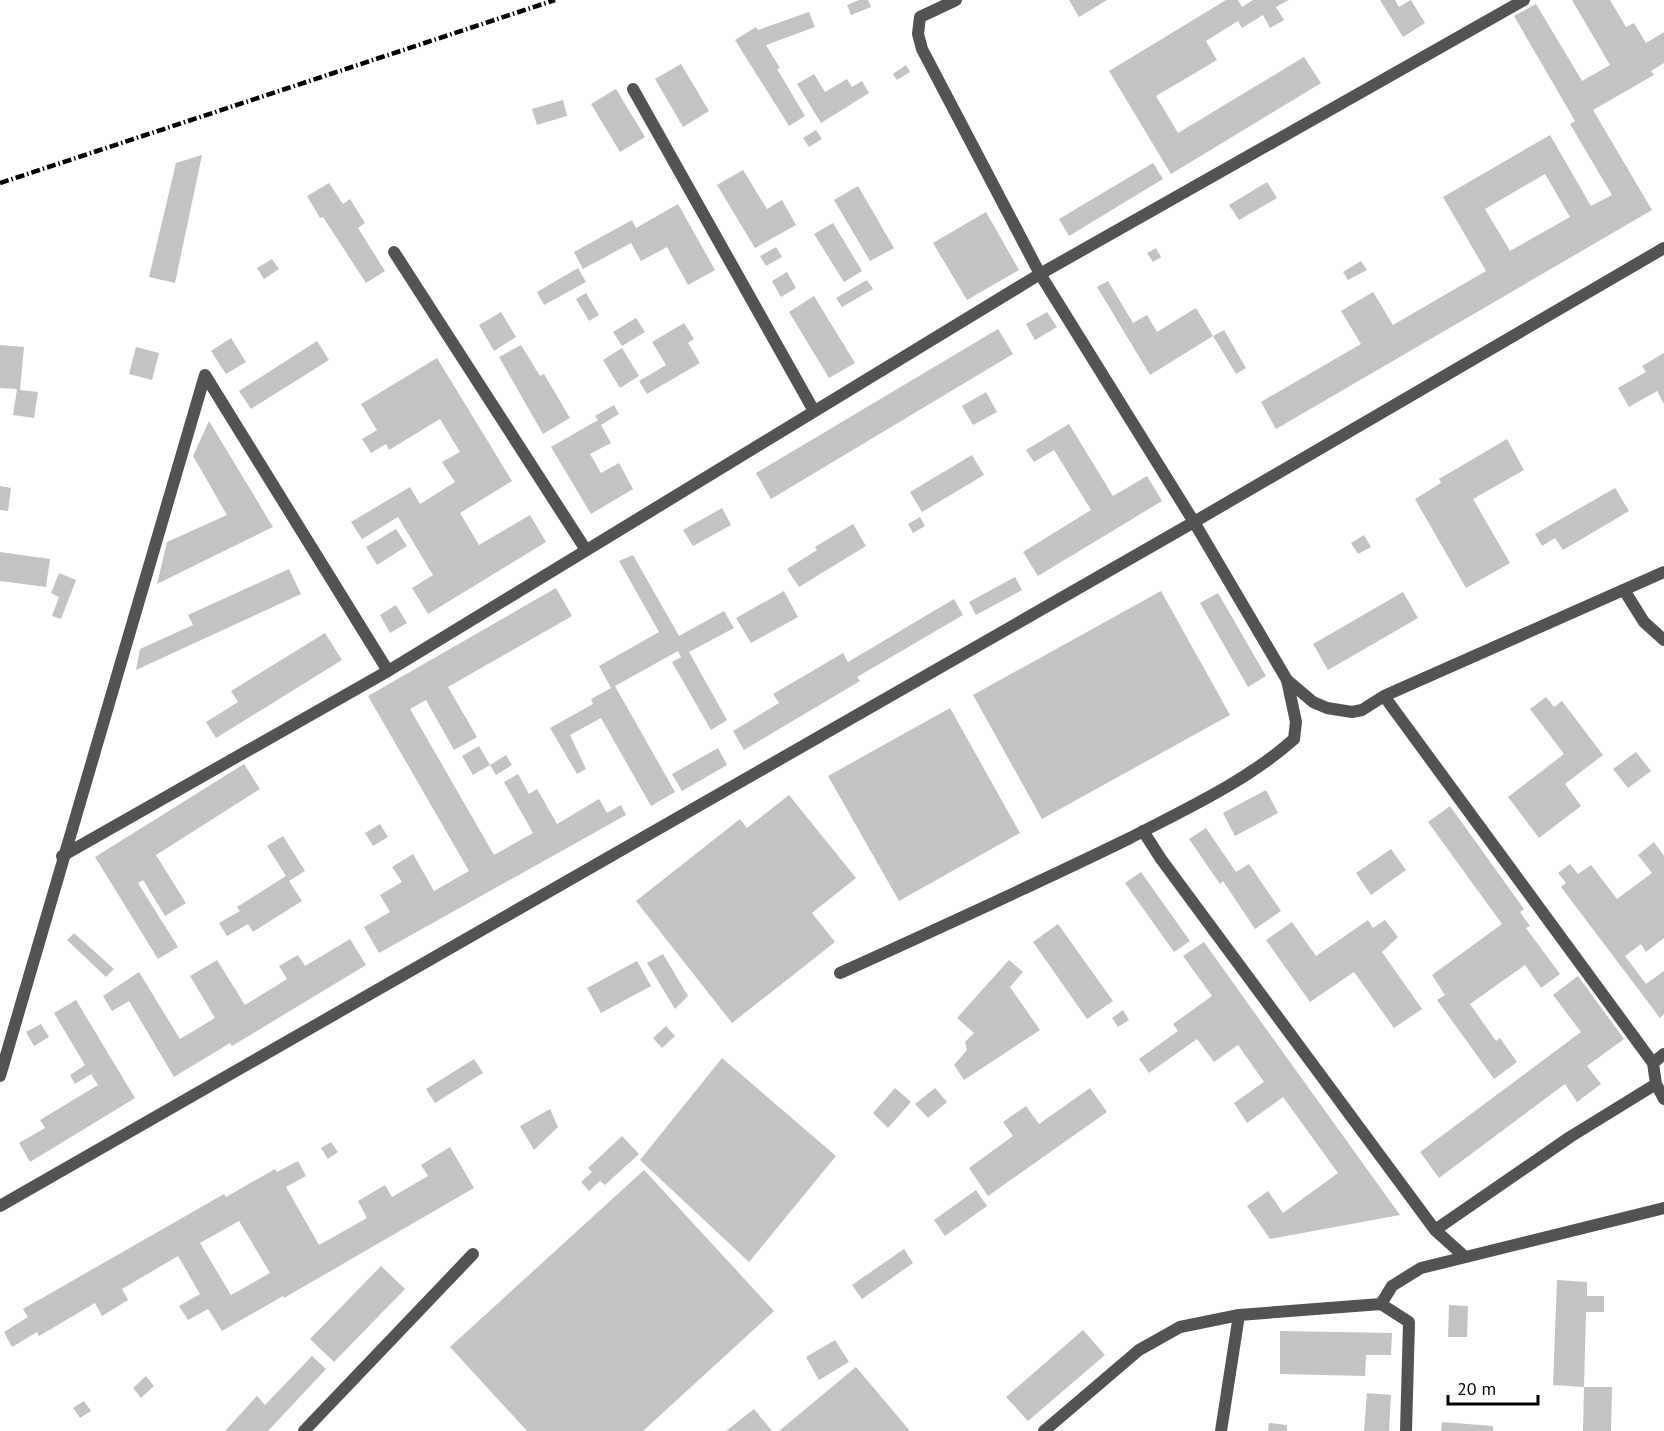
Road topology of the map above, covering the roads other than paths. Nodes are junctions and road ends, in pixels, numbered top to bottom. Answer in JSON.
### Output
{"nodes":[{"id":1,"x":956,"y":0,"type":"edge"},
{"id":2,"x":1524,"y":0,"type":"edge"},
{"id":3,"x":633,"y":88,"type":"dead end"},
{"id":4,"x":1664,"y":248,"type":"edge"},
{"id":5,"x":394,"y":252,"type":"dead end"},
{"id":6,"x":1040,"y":274,"type":"junction"},
{"id":7,"x":814,"y":411,"type":"junction"},
{"id":8,"x":1194,"y":522,"type":"junction"},
{"id":9,"x":586,"y":550,"type":"junction"},
{"id":10,"x":1664,"y":572,"type":"edge"},
{"id":11,"x":1624,"y":590,"type":"junction"},
{"id":12,"x":1664,"y":640,"type":"edge"},
{"id":13,"x":388,"y":672,"type":"junction"},
{"id":14,"x":1287,"y":680,"type":"junction"},
{"id":15,"x":1384,"y":696,"type":"junction"},
{"id":16,"x":1143,"y":831,"type":"junction"},
{"id":17,"x":62,"y":856,"type":"junction"},
{"id":18,"x":840,"y":973,"type":"dead end"},
{"id":19,"x":1664,"y":1054,"type":"edge"},
{"id":20,"x":1653,"y":1063,"type":"junction"},
{"id":21,"x":0,"y":1076,"type":"edge"},
{"id":22,"x":1656,"y":1084,"type":"junction"},
{"id":23,"x":1664,"y":1099,"type":"edge"},
{"id":24,"x":0,"y":1206,"type":"edge"},
{"id":25,"x":1664,"y":1208,"type":"edge"},
{"id":26,"x":1435,"y":1230,"type":"junction"},
{"id":27,"x":473,"y":1254,"type":"dead end"},
{"id":28,"x":1465,"y":1257,"type":"junction"},
{"id":29,"x":1381,"y":1304,"type":"junction"},
{"id":30,"x":1239,"y":1315,"type":"junction"},
{"id":31,"x":304,"y":1431,"type":"edge"},
{"id":32,"x":1044,"y":1431,"type":"edge"},
{"id":33,"x":1221,"y":1431,"type":"edge"},
{"id":34,"x":1406,"y":1431,"type":"edge"}],
"edges":[{"from":1,"to":6,"type":"street"},
{"from":2,"to":6,"type":"street"},
{"from":3,"to":7,"type":"street"},
{"from":4,"to":8,"type":"street"},
{"from":5,"to":9,"type":"street"},
{"from":6,"to":7,"type":"street"},
{"from":6,"to":8,"type":"street"},
{"from":7,"to":9,"type":"street"},
{"from":8,"to":14,"type":"street"},
{"from":8,"to":24,"type":"street"},
{"from":9,"to":13,"type":"street"},
{"from":10,"to":11,"type":"street"},
{"from":11,"to":12,"type":"street"},
{"from":11,"to":15,"type":"street"},
{"from":13,"to":17,"type":"street"},
{"from":13,"to":17,"type":"street"},
{"from":14,"to":15,"type":"street"},
{"from":14,"to":16,"type":"street"},
{"from":15,"to":20,"type":"street"},
{"from":16,"to":18,"type":"street"},
{"from":16,"to":26,"type":"street"},
{"from":17,"to":21,"type":"street"},
{"from":19,"to":20,"type":"street"},
{"from":20,"to":22,"type":"street"},
{"from":22,"to":23,"type":"street"},
{"from":22,"to":26,"type":"street"},
{"from":25,"to":28,"type":"street"},
{"from":26,"to":28,"type":"street"},
{"from":27,"to":31,"type":"street"},
{"from":28,"to":29,"type":"street"},
{"from":29,"to":30,"type":"street"},
{"from":29,"to":34,"type":"street"},
{"from":30,"to":32,"type":"street"},
{"from":30,"to":33,"type":"street"}]}
